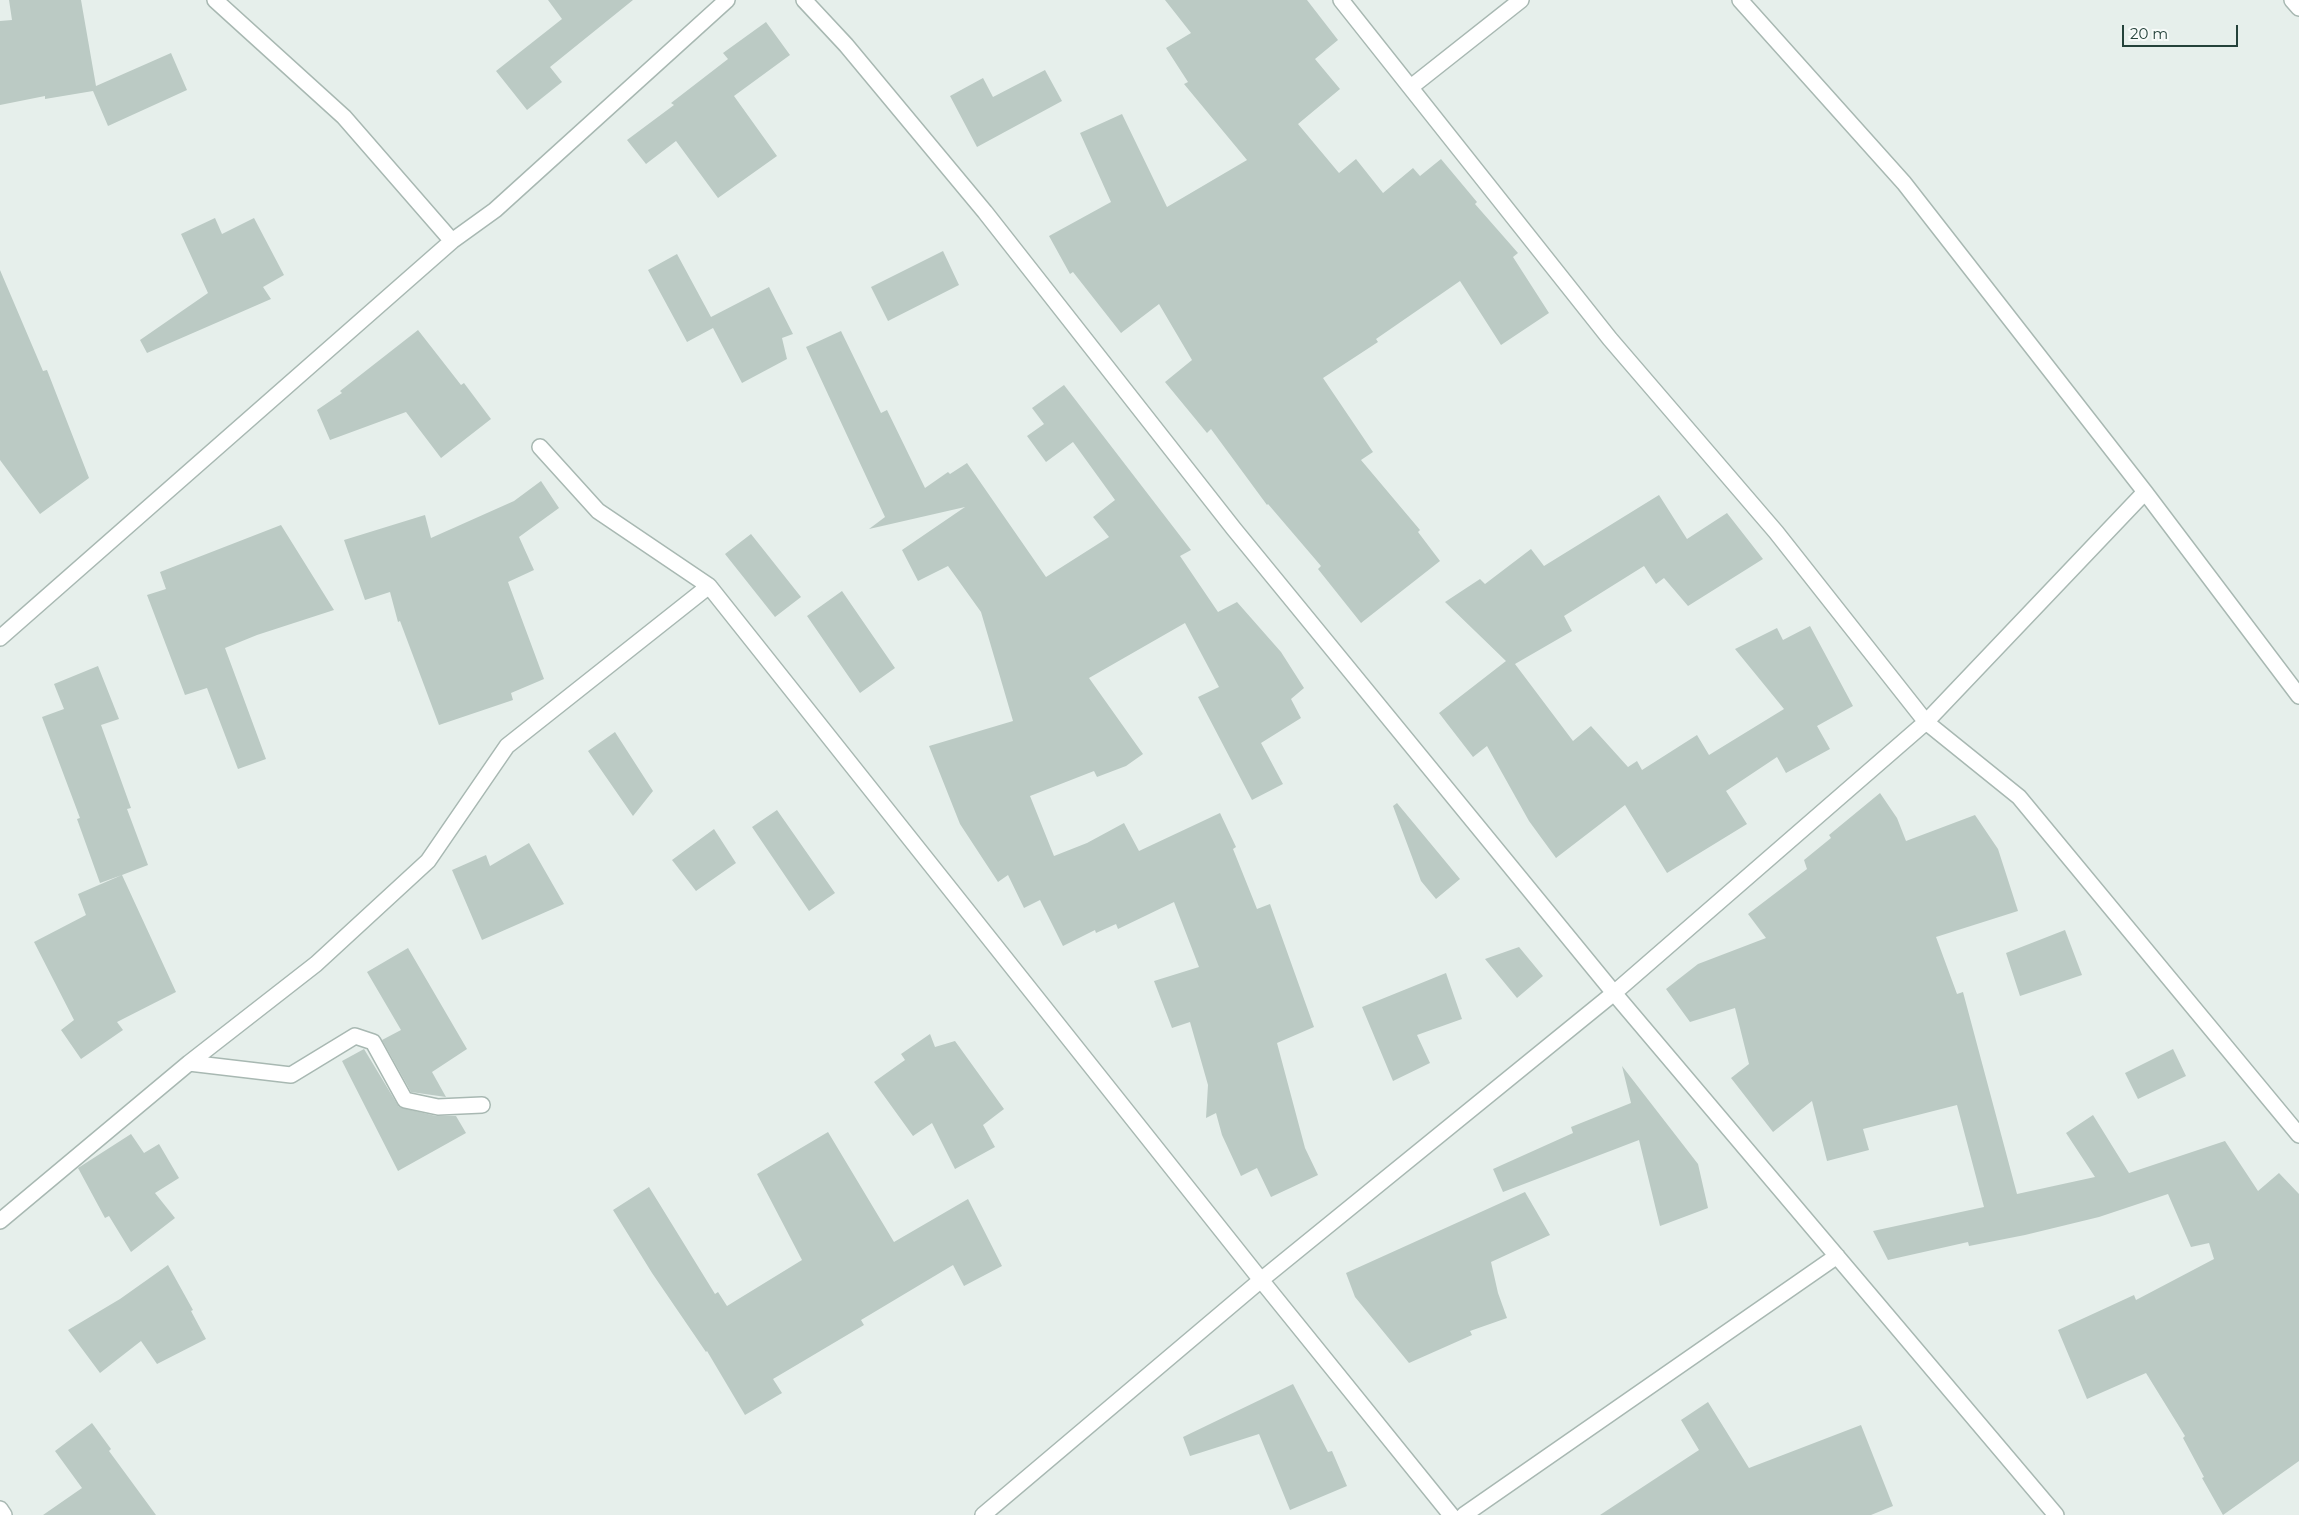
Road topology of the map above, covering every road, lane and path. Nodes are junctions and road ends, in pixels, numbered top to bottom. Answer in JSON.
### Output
{"nodes":[{"id":1,"x":215,"y":0,"type":"edge"},
{"id":2,"x":727,"y":0,"type":"edge"},
{"id":3,"x":804,"y":0,"type":"edge"},
{"id":4,"x":1341,"y":0,"type":"edge"},
{"id":5,"x":1521,"y":0,"type":"edge"},
{"id":6,"x":1740,"y":0,"type":"edge"},
{"id":7,"x":2292,"y":0,"type":"edge"},
{"id":8,"x":2299,"y":8,"type":"edge"},
{"id":9,"x":1411,"y":86,"type":"junction"},
{"id":10,"x":452,"y":241,"type":"junction"},
{"id":11,"x":540,"y":447,"type":"dead end"},
{"id":12,"x":2145,"y":492,"type":"junction"},
{"id":13,"x":709,"y":586,"type":"junction"},
{"id":14,"x":0,"y":638,"type":"edge"},
{"id":15,"x":2299,"y":696,"type":"edge"},
{"id":16,"x":1926,"y":722,"type":"junction"},
{"id":17,"x":1614,"y":993,"type":"junction"},
{"id":18,"x":189,"y":1064,"type":"junction"},
{"id":19,"x":482,"y":1105,"type":"dead end"},
{"id":20,"x":2299,"y":1136,"type":"edge"},
{"id":21,"x":0,"y":1221,"type":"edge"},
{"id":22,"x":1838,"y":1256,"type":"junction"},
{"id":23,"x":1261,"y":1280,"type":"junction"},
{"id":24,"x":0,"y":1509,"type":"edge"},
{"id":25,"x":4,"y":1515,"type":"edge"},
{"id":26,"x":983,"y":1515,"type":"edge"},
{"id":27,"x":1451,"y":1515,"type":"edge"},
{"id":28,"x":1464,"y":1515,"type":"edge"},
{"id":29,"x":2056,"y":1515,"type":"edge"}],
"edges":[{"from":1,"to":10,"type":"street"},
{"from":2,"to":10,"type":"street"},
{"from":3,"to":17,"type":"street"},
{"from":4,"to":9,"type":"street"},
{"from":5,"to":9,"type":"street"},
{"from":6,"to":12,"type":"street"},
{"from":7,"to":8,"type":"street"},
{"from":9,"to":16,"type":"street"},
{"from":10,"to":14,"type":"street"},
{"from":11,"to":13,"type":"street"},
{"from":12,"to":15,"type":"street"},
{"from":12,"to":16,"type":"street"},
{"from":13,"to":18,"type":"street"},
{"from":13,"to":23,"type":"street"},
{"from":16,"to":17,"type":"street"},
{"from":16,"to":20,"type":"street"},
{"from":17,"to":22,"type":"street"},
{"from":17,"to":23,"type":"street"},
{"from":18,"to":19,"type":"street"},
{"from":18,"to":21,"type":"street"},
{"from":22,"to":28,"type":"street"},
{"from":22,"to":29,"type":"street"},
{"from":23,"to":26,"type":"street"},
{"from":23,"to":27,"type":"street"},
{"from":24,"to":25,"type":"street"}]}
